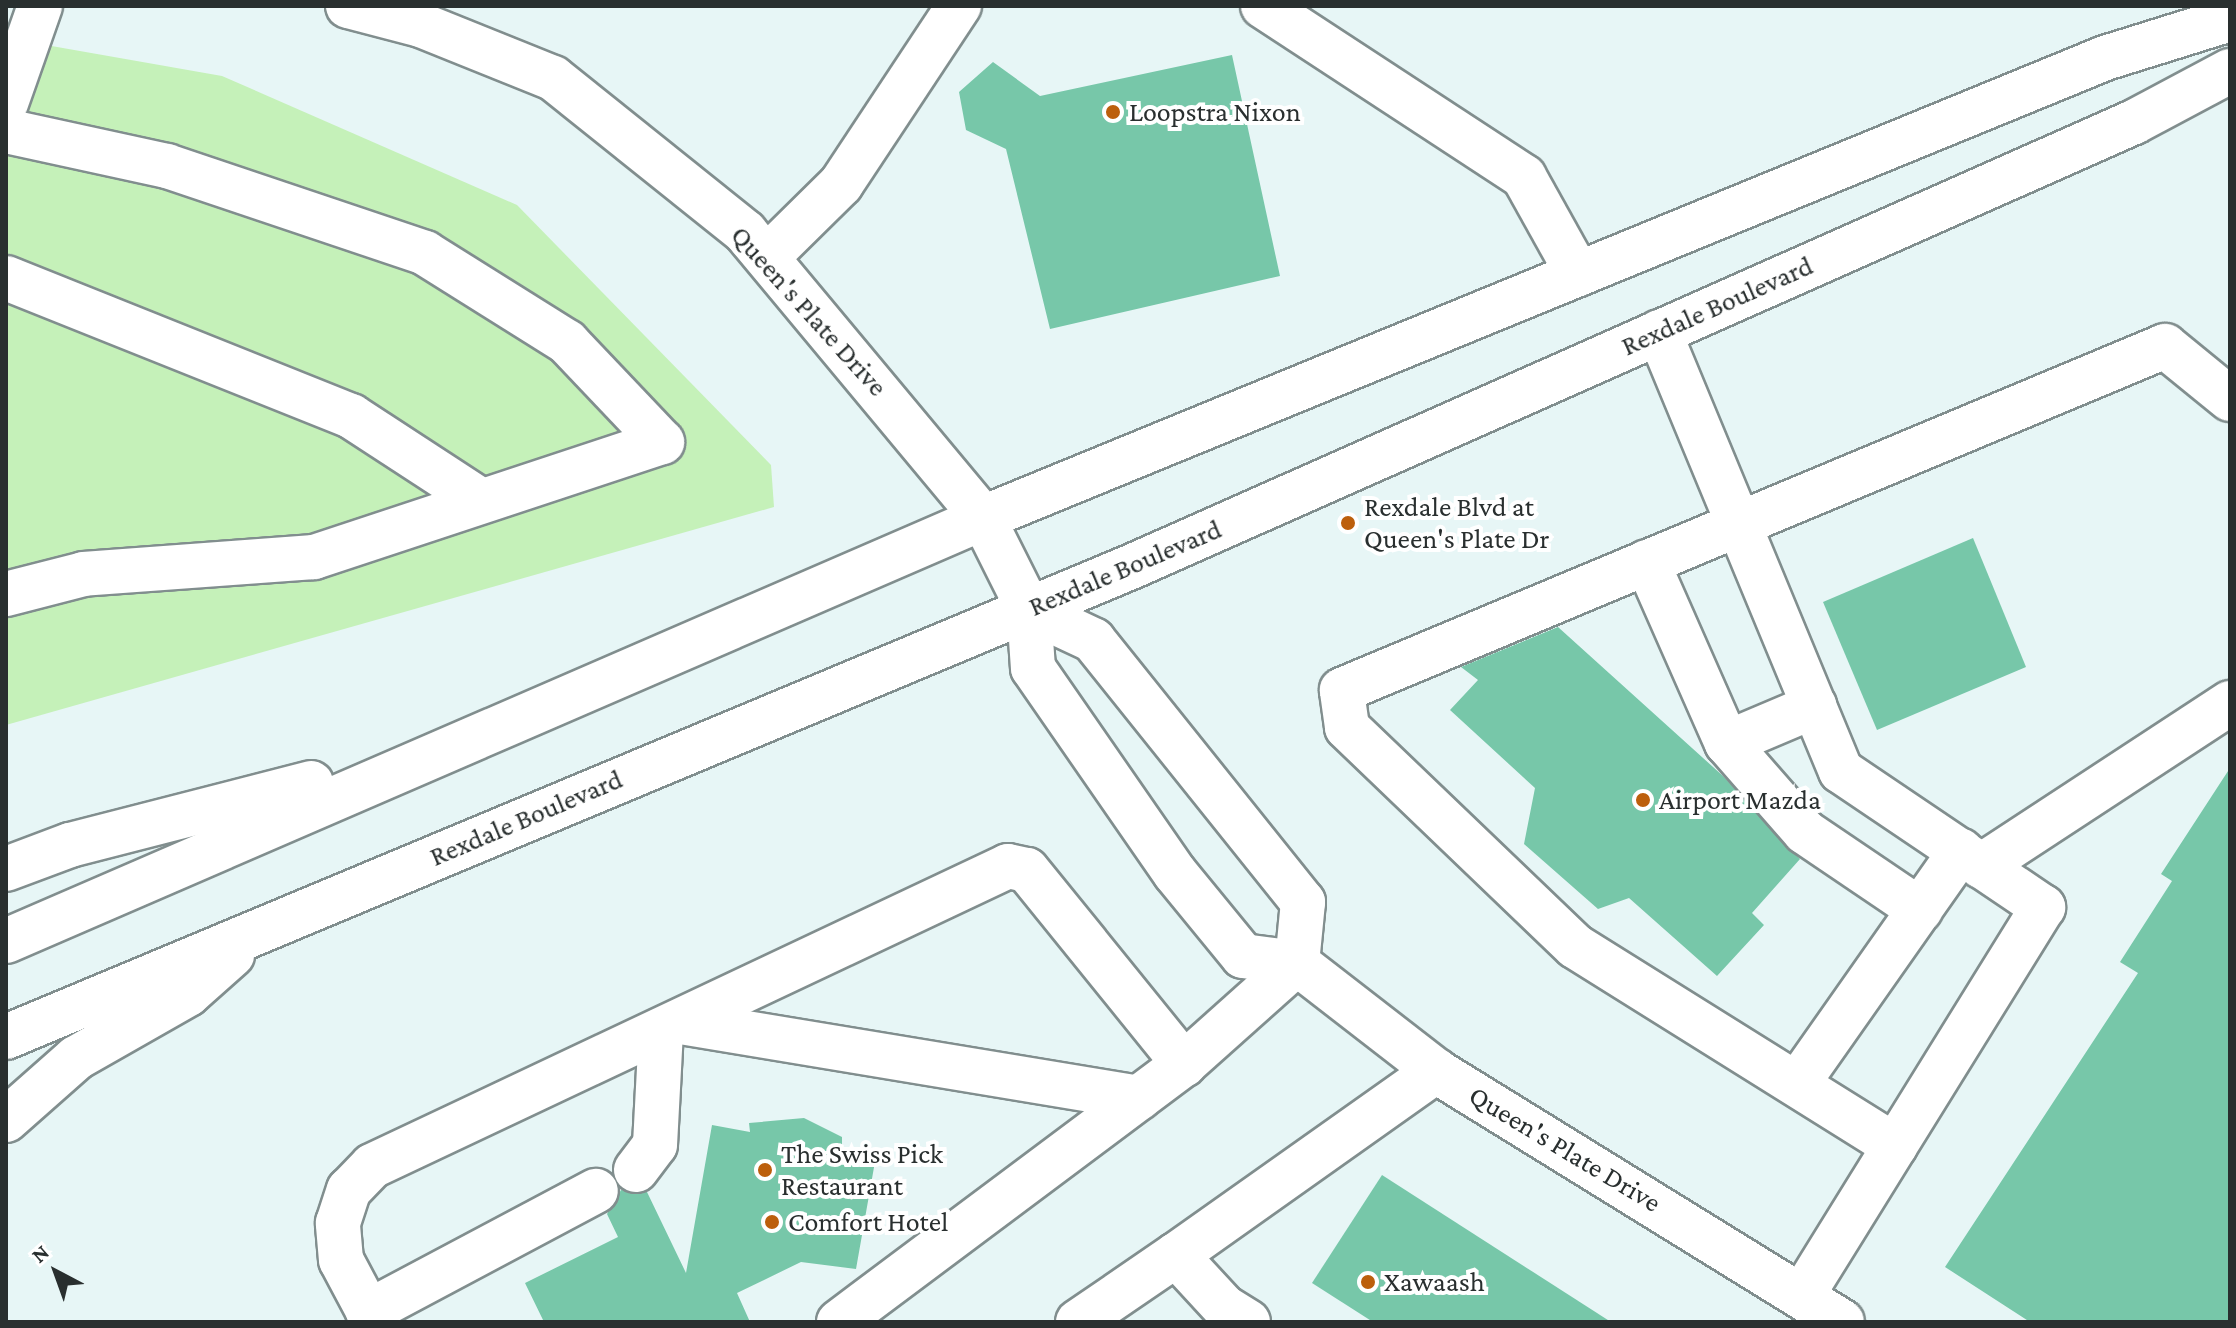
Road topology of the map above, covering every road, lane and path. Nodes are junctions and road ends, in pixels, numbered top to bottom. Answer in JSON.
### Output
{"nodes":[{"id":1,"x":40,"y":6,"type":"edge"},
{"id":2,"x":348,"y":6,"type":"edge"},
{"id":3,"x":959,"y":6,"type":"edge"},
{"id":4,"x":1263,"y":6,"type":"edge"},
{"id":5,"x":2230,"y":19,"type":"edge"},
{"id":6,"x":2230,"y":71,"type":"edge"},
{"id":7,"x":6,"y":103,"type":"edge"},
{"id":8,"x":6,"y":131,"type":"edge"},
{"id":9,"x":767,"y":257,"type":"junction"},
{"id":10,"x":1578,"y":274,"type":"junction"},
{"id":11,"x":6,"y":278,"type":"edge"},
{"id":12,"x":1659,"y":332,"type":"junction"},
{"id":13,"x":2230,"y":399,"type":"edge"},
{"id":14,"x":480,"y":500,"type":"junction"},
{"id":15,"x":983,"y":518,"type":"junction"},
{"id":16,"x":1738,"y":523,"type":"junction"},
{"id":17,"x":1647,"y":562,"type":"junction"},
{"id":18,"x":6,"y":594,"type":"edge"},
{"id":19,"x":1029,"y":610,"type":"junction"},
{"id":20,"x":2230,"y":703,"type":"edge"},
{"id":21,"x":1814,"y":706,"type":"junction"},
{"id":22,"x":1727,"y":743,"type":"junction"},
{"id":23,"x":434,"y":752,"type":"junction"},
{"id":24,"x":1971,"y":859,"type":"junction"},
{"id":25,"x":6,"y":869,"type":"edge"},
{"id":26,"x":1920,"y":910,"type":"junction"},
{"id":27,"x":263,"y":928,"type":"junction"},
{"id":28,"x":6,"y":941,"type":"edge"},
{"id":29,"x":1297,"y":963,"type":"junction"},
{"id":30,"x":671,"y":1026,"type":"junction"},
{"id":31,"x":6,"y":1037,"type":"edge"},
{"id":32,"x":1184,"y":1064,"type":"junction"},
{"id":33,"x":1436,"y":1071,"type":"junction"},
{"id":34,"x":1797,"y":1084,"type":"junction"},
{"id":35,"x":1139,"y":1098,"type":"junction"},
{"id":36,"x":6,"y":1120,"type":"edge"},
{"id":37,"x":1895,"y":1146,"type":"junction"},
{"id":38,"x":636,"y":1170,"type":"dead end"},
{"id":39,"x":596,"y":1191,"type":"dead end"},
{"id":40,"x":1176,"y":1255,"type":"junction"},
{"id":41,"x":1802,"y":1296,"type":"junction"},
{"id":42,"x":371,"y":1317,"type":"edge"},
{"id":43,"x":839,"y":1322,"type":"edge"},
{"id":44,"x":1078,"y":1322,"type":"edge"},
{"id":45,"x":1248,"y":1322,"type":"edge"},
{"id":46,"x":1842,"y":1322,"type":"edge"}],
"edges":[{"from":1,"to":7,"type":"main road"},
{"from":2,"to":9,"type":"main road","name":"Queen's Plate Drive"},
{"from":3,"to":9,"type":"main road"},
{"from":4,"to":10,"type":"main road"},
{"from":5,"to":10,"type":"main road"},
{"from":6,"to":12,"type":"main road","name":"Rexdale Boulevard"},
{"from":8,"to":14,"type":"main road"},
{"from":9,"to":15,"type":"main road","name":"Queen's Plate Drive"},
{"from":10,"to":15,"type":"main road"},
{"from":11,"to":14,"type":"main road"},
{"from":12,"to":16,"type":"main road"},
{"from":12,"to":19,"type":"main road","name":"Rexdale Boulevard"},
{"from":13,"to":16,"type":"main road"},
{"from":14,"to":18,"type":"main road"},
{"from":15,"to":19,"type":"main road","name":"Queen's Plate Drive"},
{"from":15,"to":23,"type":"main road"},
{"from":16,"to":17,"type":"main road"},
{"from":16,"to":21,"type":"main road"},
{"from":17,"to":22,"type":"main road"},
{"from":17,"to":34,"type":"main road"},
{"from":19,"to":27,"type":"main road","name":"Rexdale Boulevard"},
{"from":19,"to":29,"type":"main road"},
{"from":19,"to":29,"type":"main road","name":"Queen's Plate Drive"},
{"from":20,"to":24,"type":"main road"},
{"from":21,"to":22,"type":"main road"},
{"from":21,"to":24,"type":"main road"},
{"from":22,"to":26,"type":"main road"},
{"from":23,"to":25,"type":"main road"},
{"from":23,"to":28,"type":"main road"},
{"from":24,"to":26,"type":"main road"},
{"from":24,"to":37,"type":"main road"},
{"from":26,"to":34,"type":"main road"},
{"from":27,"to":31,"type":"main road","name":"Rexdale Boulevard"},
{"from":27,"to":36,"type":"main road"},
{"from":29,"to":32,"type":"main road"},
{"from":29,"to":33,"type":"main road","name":"Queen's Plate Drive"},
{"from":30,"to":32,"type":"main road"},
{"from":30,"to":35,"type":"main road"},
{"from":30,"to":38,"type":"main road"},
{"from":30,"to":42,"type":"main road"},
{"from":32,"to":35,"type":"main road"},
{"from":33,"to":40,"type":"main road"},
{"from":33,"to":41,"type":"main road","name":"Queen's Plate Drive"},
{"from":34,"to":37,"type":"main road"},
{"from":35,"to":43,"type":"main road"},
{"from":37,"to":41,"type":"main road"},
{"from":39,"to":42,"type":"main road"},
{"from":40,"to":44,"type":"main road"},
{"from":40,"to":45,"type":"main road"},
{"from":41,"to":46,"type":"main road","name":"Queen's Plate Drive"}]}
